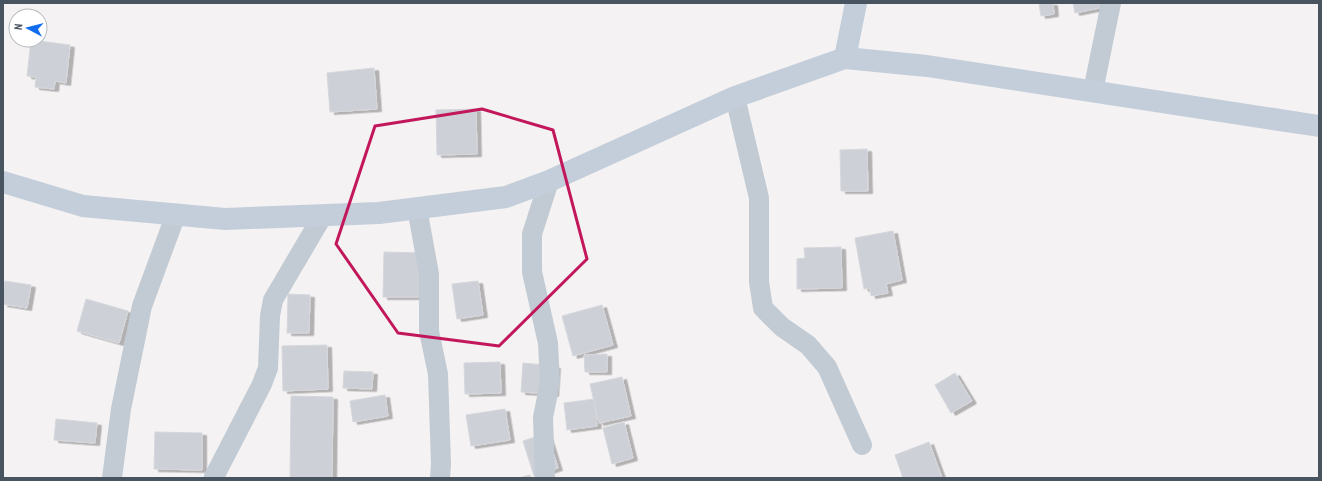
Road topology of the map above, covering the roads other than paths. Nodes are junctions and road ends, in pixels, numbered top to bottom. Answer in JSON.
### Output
{"nodes":[{"id":1,"x":856,"y":3,"type":"edge"},
{"id":2,"x":1111,"y":3,"type":"edge"},
{"id":3,"x":845,"y":58,"type":"junction"},
{"id":4,"x":1093,"y":91,"type":"junction"},
{"id":5,"x":735,"y":97,"type":"junction"},
{"id":6,"x":1319,"y":126,"type":"edge"},
{"id":7,"x":3,"y":182,"type":"edge"},
{"id":8,"x":548,"y":182,"type":"junction"},
{"id":9,"x":418,"y":208,"type":"junction"},
{"id":10,"x":176,"y":214,"type":"junction"},
{"id":11,"x":323,"y":215,"type":"junction"},
{"id":12,"x":862,"y":445,"type":"dead end"},
{"id":13,"x":214,"y":477,"type":"edge"},
{"id":14,"x":112,"y":478,"type":"edge"},
{"id":15,"x":440,"y":478,"type":"edge"},
{"id":16,"x":545,"y":478,"type":"edge"}],
"edges":[{"from":1,"to":3,"type":"street"},
{"from":2,"to":4,"type":"street"},
{"from":3,"to":4,"type":"street"},
{"from":3,"to":5,"type":"street"},
{"from":4,"to":6,"type":"street"},
{"from":5,"to":8,"type":"street"},
{"from":5,"to":12,"type":"street"},
{"from":7,"to":10,"type":"street"},
{"from":8,"to":9,"type":"street"},
{"from":8,"to":16,"type":"street"},
{"from":9,"to":11,"type":"street"},
{"from":9,"to":15,"type":"street"},
{"from":10,"to":11,"type":"street"},
{"from":10,"to":14,"type":"street"},
{"from":11,"to":13,"type":"street"}]}
